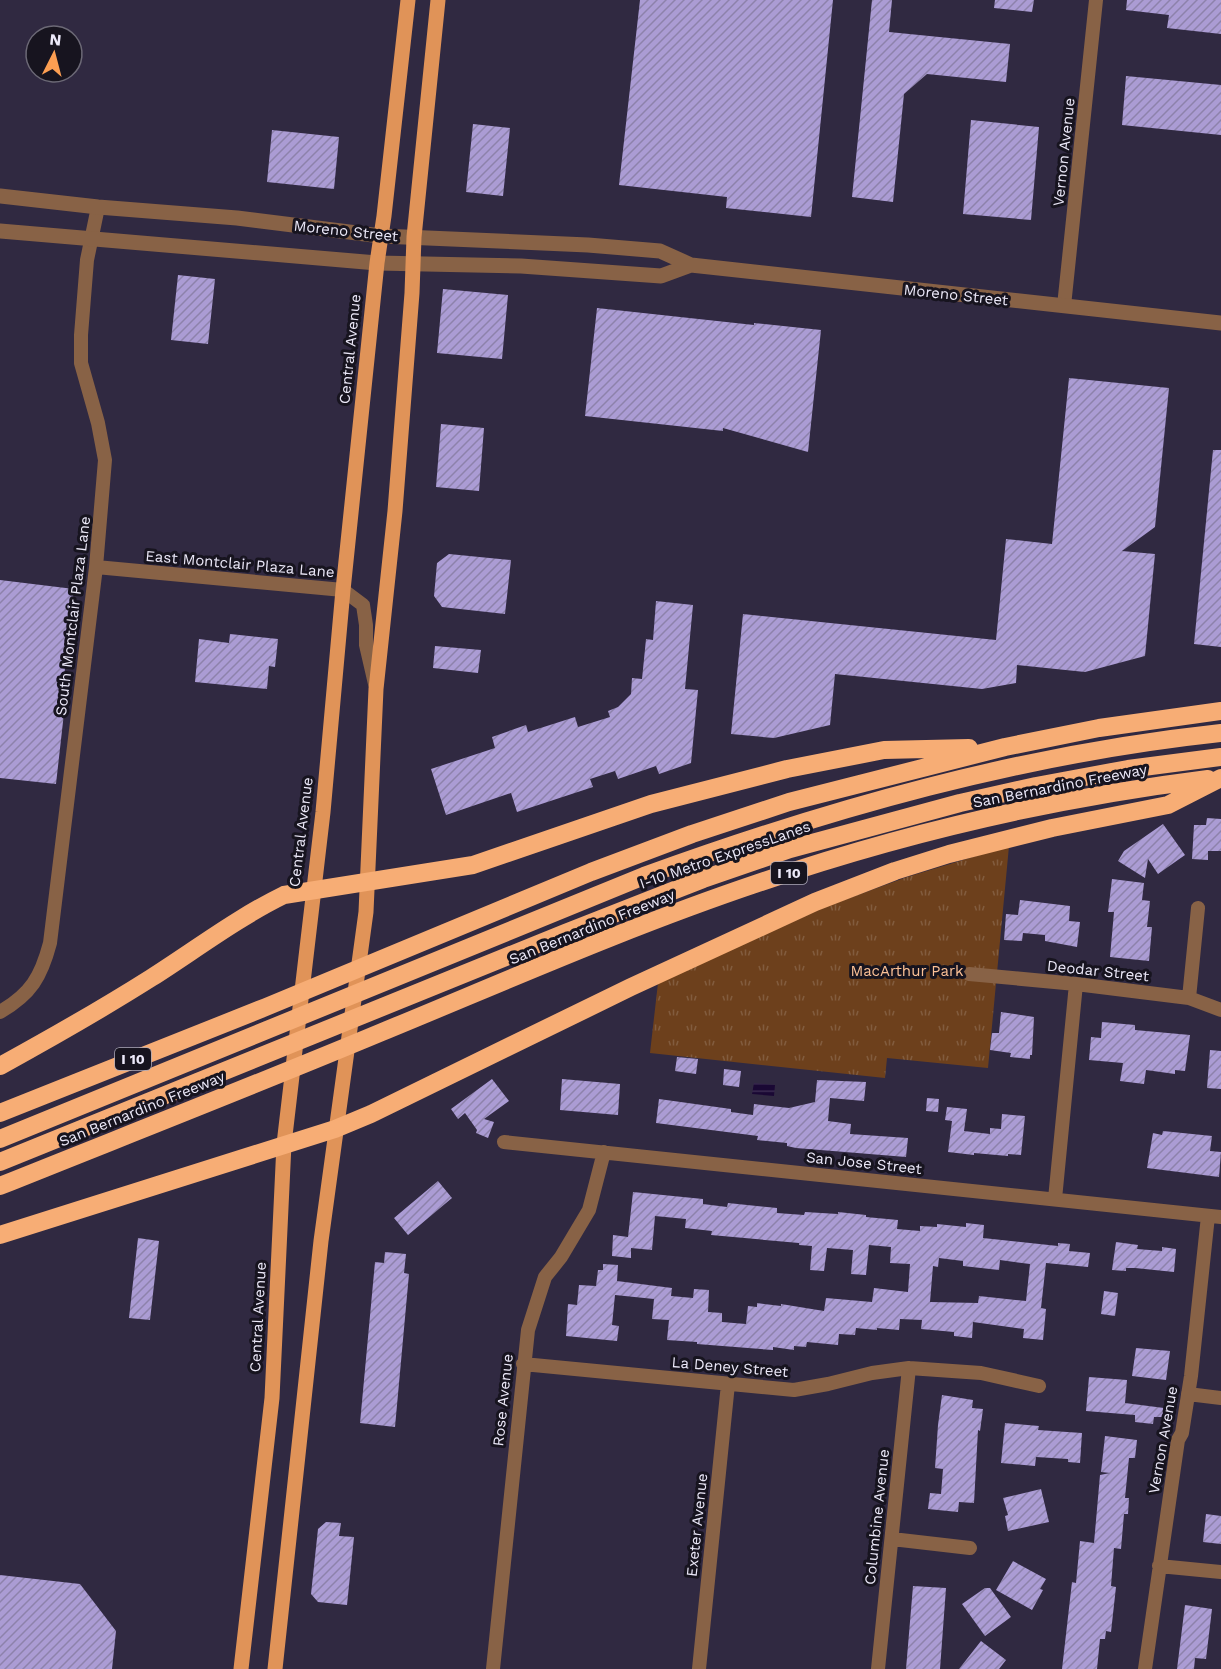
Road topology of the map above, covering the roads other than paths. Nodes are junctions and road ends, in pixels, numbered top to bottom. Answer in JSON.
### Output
{"nodes":[{"id":1,"x":408,"y":0,"type":"edge"},
{"id":2,"x":438,"y":0,"type":"edge"},
{"id":3,"x":1096,"y":0,"type":"edge"},
{"id":4,"x":0,"y":196,"type":"edge"},
{"id":5,"x":98,"y":207,"type":"junction"},
{"id":6,"x":0,"y":231,"type":"edge"},
{"id":7,"x":381,"y":236,"type":"junction"},
{"id":8,"x":414,"y":237,"type":"junction"},
{"id":9,"x":90,"y":240,"type":"junction"},
{"id":10,"x":377,"y":263,"type":"junction"},
{"id":11,"x":412,"y":264,"type":"junction"},
{"id":12,"x":690,"y":265,"type":"junction"},
{"id":13,"x":1064,"y":306,"type":"junction"},
{"id":14,"x":1221,"y":323,"type":"edge"},
{"id":15,"x":96,"y":567,"type":"junction"},
{"id":16,"x":343,"y":590,"type":"junction"},
{"id":17,"x":376,"y":689,"type":"junction"},
{"id":18,"x":1221,"y":711,"type":"edge"},
{"id":19,"x":1221,"y":733,"type":"edge"},
{"id":20,"x":1005,"y":747,"type":"junction"},
{"id":21,"x":1221,"y":757,"type":"edge"},
{"id":22,"x":1221,"y":777,"type":"edge"},
{"id":23,"x":367,"y":882,"type":"junction"},
{"id":24,"x":313,"y":890,"type":"junction"},
{"id":25,"x":1198,"y":908,"type":"dead end"},
{"id":26,"x":969,"y":974,"type":"dead end"},
{"id":27,"x":1076,"y":984,"type":"junction"},
{"id":28,"x":1188,"y":998,"type":"junction"},
{"id":29,"x":1221,"y":1010,"type":"edge"},
{"id":30,"x":0,"y":1012,"type":"edge"},
{"id":31,"x":0,"y":1066,"type":"edge"},
{"id":32,"x":0,"y":1113,"type":"edge"},
{"id":33,"x":335,"y":1129,"type":"junction"},
{"id":34,"x":0,"y":1139,"type":"edge"},
{"id":35,"x":504,"y":1142,"type":"dead end"},
{"id":36,"x":284,"y":1144,"type":"junction"},
{"id":37,"x":604,"y":1152,"type":"junction"},
{"id":38,"x":0,"y":1162,"type":"edge"},
{"id":39,"x":0,"y":1186,"type":"edge"},
{"id":40,"x":1055,"y":1200,"type":"junction"},
{"id":41,"x":1214,"y":1217,"type":"edge"},
{"id":42,"x":0,"y":1235,"type":"edge"},
{"id":43,"x":523,"y":1364,"type":"junction"},
{"id":44,"x":909,"y":1368,"type":"junction"},
{"id":45,"x":728,"y":1384,"type":"junction"},
{"id":46,"x":1039,"y":1386,"type":"dead end"},
{"id":47,"x":1188,"y":1394,"type":"junction"},
{"id":48,"x":1221,"y":1398,"type":"edge"},
{"id":49,"x":892,"y":1539,"type":"junction"},
{"id":50,"x":970,"y":1548,"type":"dead end"},
{"id":51,"x":1159,"y":1566,"type":"junction"},
{"id":52,"x":1221,"y":1572,"type":"edge"},
{"id":53,"x":241,"y":1669,"type":"edge"},
{"id":54,"x":275,"y":1669,"type":"edge"},
{"id":55,"x":493,"y":1669,"type":"edge"},
{"id":56,"x":699,"y":1669,"type":"edge"},
{"id":57,"x":878,"y":1669,"type":"edge"},
{"id":58,"x":1145,"y":1669,"type":"edge"}],
"edges":[{"from":1,"to":7,"type":"main road","name":"Central Avenue"},
{"from":2,"to":8,"type":"main road"},
{"from":3,"to":13,"type":"street","name":"Vernon Avenue"},
{"from":4,"to":5,"type":"street","name":"Moreno Street"},
{"from":5,"to":7,"type":"street","name":"Moreno Street"},
{"from":5,"to":9,"type":"street","name":"South Montclair Plaza Lane"},
{"from":6,"to":9,"type":"street","name":"Moreno Street"},
{"from":7,"to":8,"type":"street","name":"Moreno Street"},
{"from":7,"to":10,"type":"main road","name":"Central Avenue"},
{"from":8,"to":11,"type":"main road"},
{"from":8,"to":12,"type":"street","name":"Moreno Street"},
{"from":9,"to":10,"type":"street","name":"Moreno Street"},
{"from":9,"to":15,"type":"street","name":"South Montclair Plaza Lane"},
{"from":10,"to":11,"type":"street","name":"Moreno Street"},
{"from":10,"to":16,"type":"main road","name":"Central Avenue"},
{"from":11,"to":12,"type":"street","name":"Moreno Street"},
{"from":11,"to":17,"type":"main road"},
{"from":12,"to":13,"type":"street","name":"Moreno Street"},
{"from":13,"to":14,"type":"street","name":"Moreno Street"},
{"from":15,"to":16,"type":"street","name":"East Montclair Plaza Lane"},
{"from":15,"to":30,"type":"street","name":"South Montclair Plaza Lane"},
{"from":16,"to":17,"type":"street","name":"East Montclair Plaza Lane"},
{"from":16,"to":24,"type":"main road","name":"Central Avenue"},
{"from":17,"to":23,"type":"main road"},
{"from":18,"to":20,"type":"highway","number":"I 10"},
{"from":19,"to":34,"type":"highway","name":"I-10 Metro ExpressLanes"},
{"from":20,"to":23,"type":"highway"},
{"from":20,"to":32,"type":"highway","number":"I 10"},
{"from":21,"to":38,"type":"highway","name":"I-10 Metro ExpressLanes"},
{"from":22,"to":33,"type":"highway"},
{"from":22,"to":39,"type":"highway","name":"San Bernardino Freeway","number":"I 10"},
{"from":23,"to":24,"type":"highway"},
{"from":23,"to":33,"type":"main road"},
{"from":24,"to":31,"type":"highway"},
{"from":24,"to":36,"type":"main road","name":"Central Avenue"},
{"from":25,"to":28,"type":"street"},
{"from":26,"to":27,"type":"street","name":"Deodar Street"},
{"from":27,"to":28,"type":"street","name":"Deodar Street"},
{"from":27,"to":40,"type":"street"},
{"from":28,"to":29,"type":"street","name":"Deodar Street"},
{"from":33,"to":36,"type":"highway"},
{"from":33,"to":54,"type":"main road"},
{"from":35,"to":37,"type":"street","name":"San Jose Street"},
{"from":36,"to":42,"type":"highway"},
{"from":36,"to":53,"type":"main road","name":"Central Avenue"},
{"from":37,"to":40,"type":"street","name":"San Jose Street"},
{"from":37,"to":43,"type":"street","name":"Rose Avenue"},
{"from":40,"to":41,"type":"street","name":"San Jose Street"},
{"from":41,"to":47,"type":"street","name":"Vernon Avenue"},
{"from":43,"to":45,"type":"street","name":"La Deney Street"},
{"from":43,"to":55,"type":"street","name":"Rose Avenue"},
{"from":44,"to":45,"type":"street","name":"La Deney Street"},
{"from":44,"to":46,"type":"street","name":"La Deney Street"},
{"from":44,"to":49,"type":"street","name":"Columbine Avenue"},
{"from":45,"to":56,"type":"street","name":"Exeter Avenue"},
{"from":47,"to":48,"type":"street"},
{"from":47,"to":51,"type":"street","name":"Vernon Avenue"},
{"from":49,"to":50,"type":"street"},
{"from":49,"to":57,"type":"street","name":"Columbine Avenue"},
{"from":51,"to":52,"type":"street"},
{"from":51,"to":58,"type":"street","name":"Vernon Avenue"}]}
